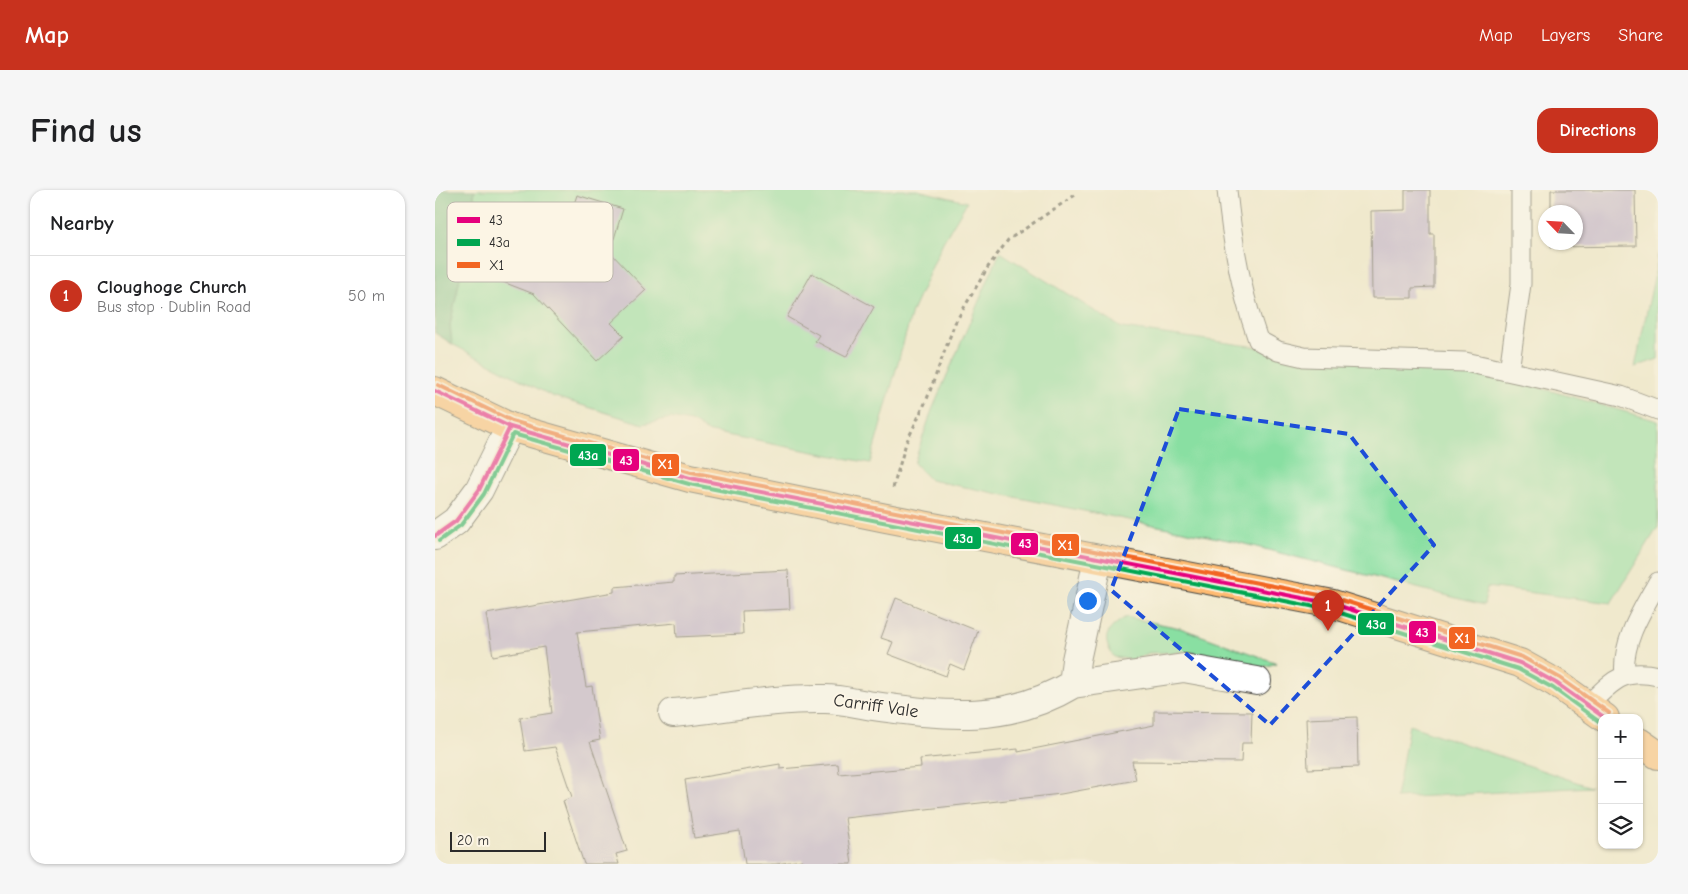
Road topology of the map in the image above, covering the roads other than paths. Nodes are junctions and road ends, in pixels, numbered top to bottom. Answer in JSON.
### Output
{"nodes":[{"id":1,"x":1227,"y":190,"type":"edge"},
{"id":2,"x":1521,"y":190,"type":"edge"},
{"id":3,"x":1509,"y":371,"type":"junction"},
{"id":4,"x":435,"y":391,"type":"edge"},
{"id":5,"x":1658,"y":410,"type":"edge"},
{"id":6,"x":510,"y":427,"type":"junction"},
{"id":7,"x":435,"y":536,"type":"edge"},
{"id":8,"x":1098,"y":559,"type":"junction"},
{"id":9,"x":1658,"y":582,"type":"edge"},
{"id":10,"x":1625,"y":675,"type":"junction"},
{"id":11,"x":1658,"y":676,"type":"edge"},
{"id":12,"x":1257,"y":681,"type":"dead end"},
{"id":13,"x":1073,"y":684,"type":"junction"},
{"id":14,"x":1596,"y":712,"type":"edge"},
{"id":15,"x":673,"y":713,"type":"dead end"},
{"id":16,"x":1643,"y":745,"type":"edge"},
{"id":17,"x":1658,"y":755,"type":"edge"}],
"edges":[{"from":1,"to":3,"type":"lane"},
{"from":2,"to":3,"type":"lane"},
{"from":3,"to":5,"type":"lane"},
{"from":4,"to":6,"type":"main road"},
{"from":6,"to":7,"type":"street"},
{"from":6,"to":8,"type":"main road"},
{"from":8,"to":13,"type":"street"},
{"from":8,"to":14,"type":"main road"},
{"from":9,"to":10,"type":"lane"},
{"from":10,"to":11,"type":"lane"},
{"from":10,"to":14,"type":"lane"},
{"from":12,"to":13,"type":"street","name":"Carriff Vale"},
{"from":13,"to":15,"type":"street","name":"Carriff Vale"},
{"from":16,"to":17,"type":"main road"}]}
